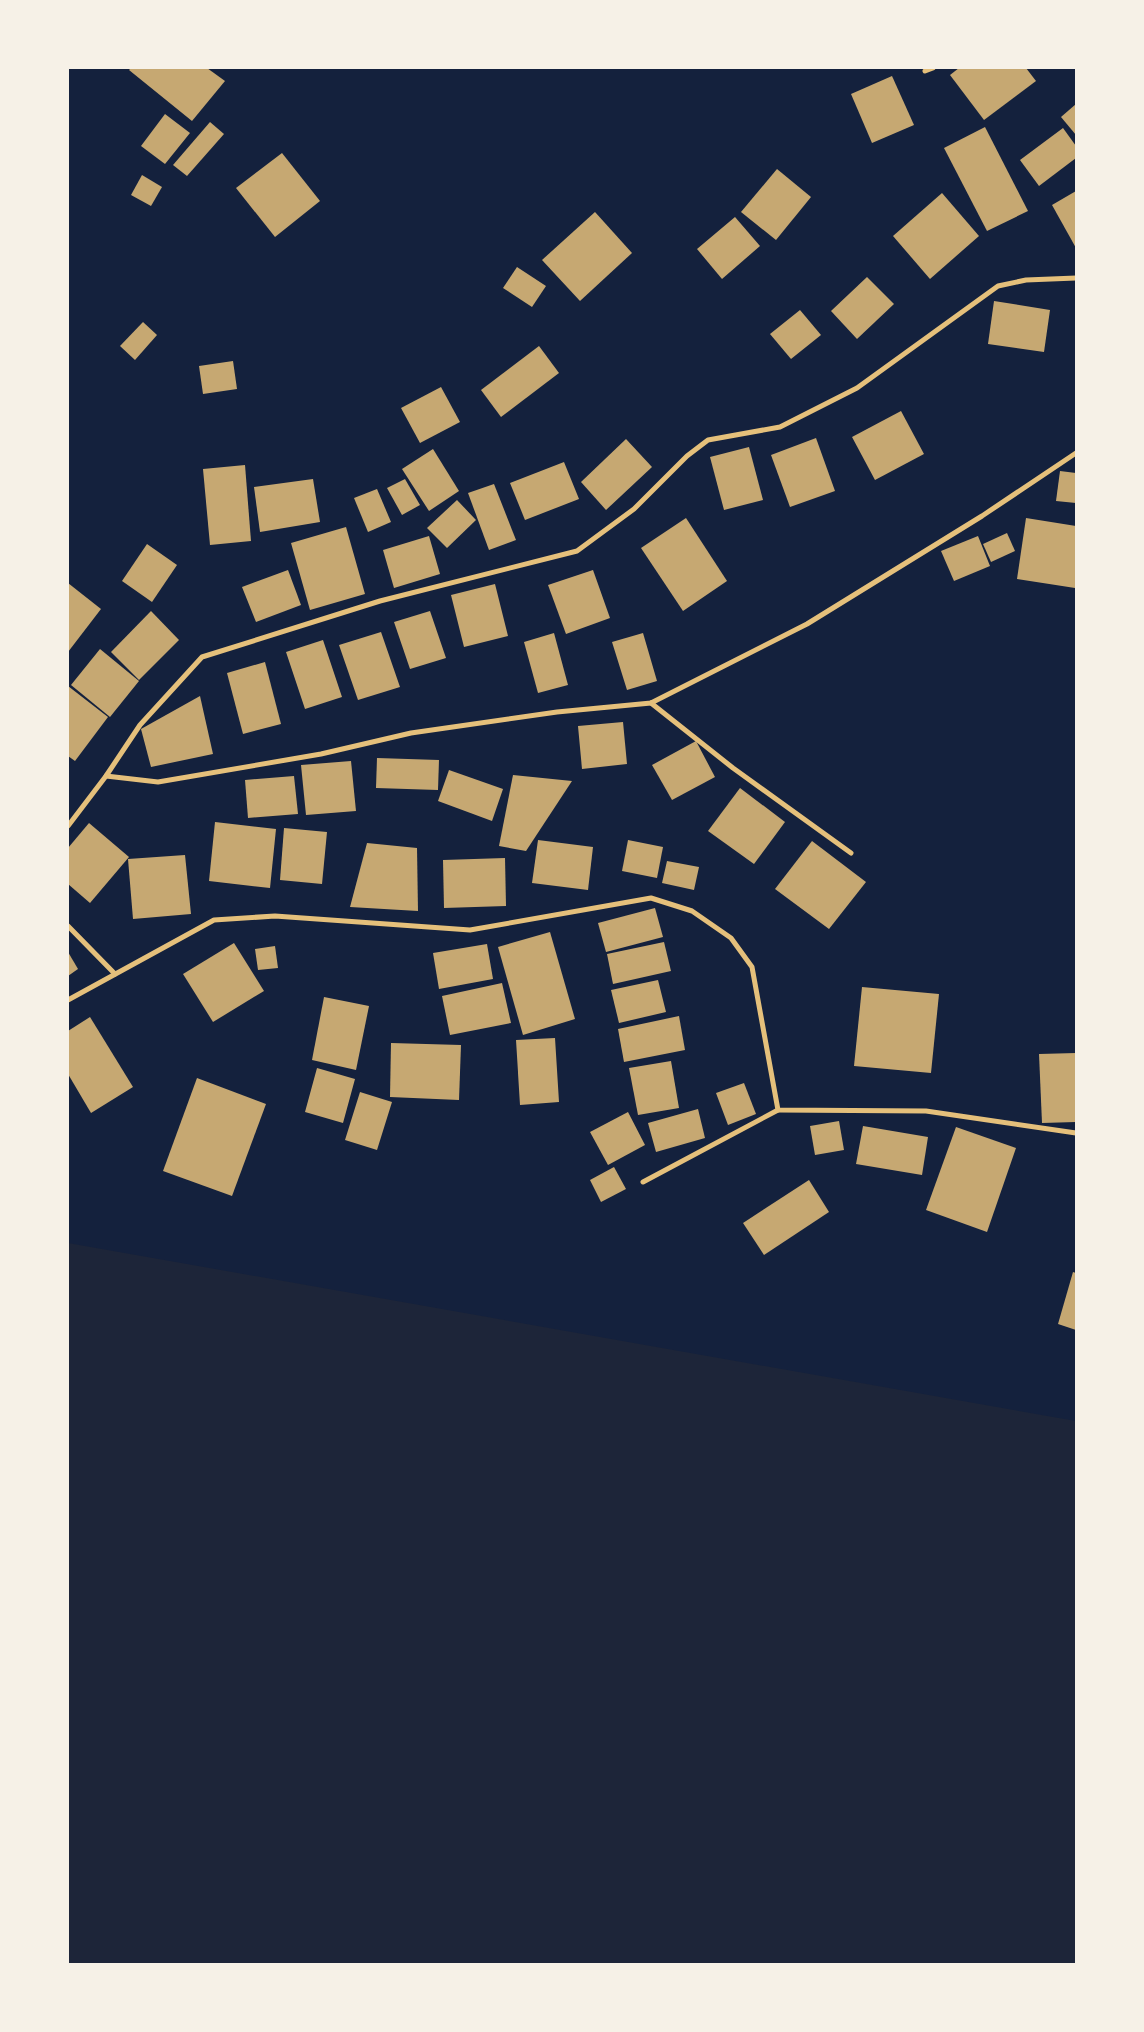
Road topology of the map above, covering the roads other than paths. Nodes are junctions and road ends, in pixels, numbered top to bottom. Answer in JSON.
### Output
{"nodes":[{"id":1,"x":933,"y":68,"type":"edge"},
{"id":2,"x":925,"y":72,"type":"dead end"},
{"id":3,"x":1076,"y":278,"type":"edge"},
{"id":4,"x":1076,"y":453,"type":"edge"},
{"id":5,"x":651,"y":703,"type":"junction"},
{"id":6,"x":106,"y":776,"type":"junction"},
{"id":7,"x":68,"y":826,"type":"edge"},
{"id":8,"x":852,"y":853,"type":"dead end"},
{"id":9,"x":68,"y":926,"type":"edge"},
{"id":10,"x":115,"y":974,"type":"junction"},
{"id":11,"x":68,"y":1000,"type":"edge"},
{"id":12,"x":778,"y":1110,"type":"junction"},
{"id":13,"x":1076,"y":1133,"type":"edge"},
{"id":14,"x":643,"y":1182,"type":"dead end"}],
"edges":[{"from":1,"to":2,"type":"street"},
{"from":3,"to":6,"type":"street"},
{"from":4,"to":5,"type":"street"},
{"from":5,"to":6,"type":"street"},
{"from":5,"to":8,"type":"street"},
{"from":6,"to":7,"type":"street"},
{"from":9,"to":10,"type":"street"},
{"from":10,"to":11,"type":"street"},
{"from":10,"to":12,"type":"street"},
{"from":12,"to":13,"type":"street"},
{"from":12,"to":14,"type":"street"}]}
